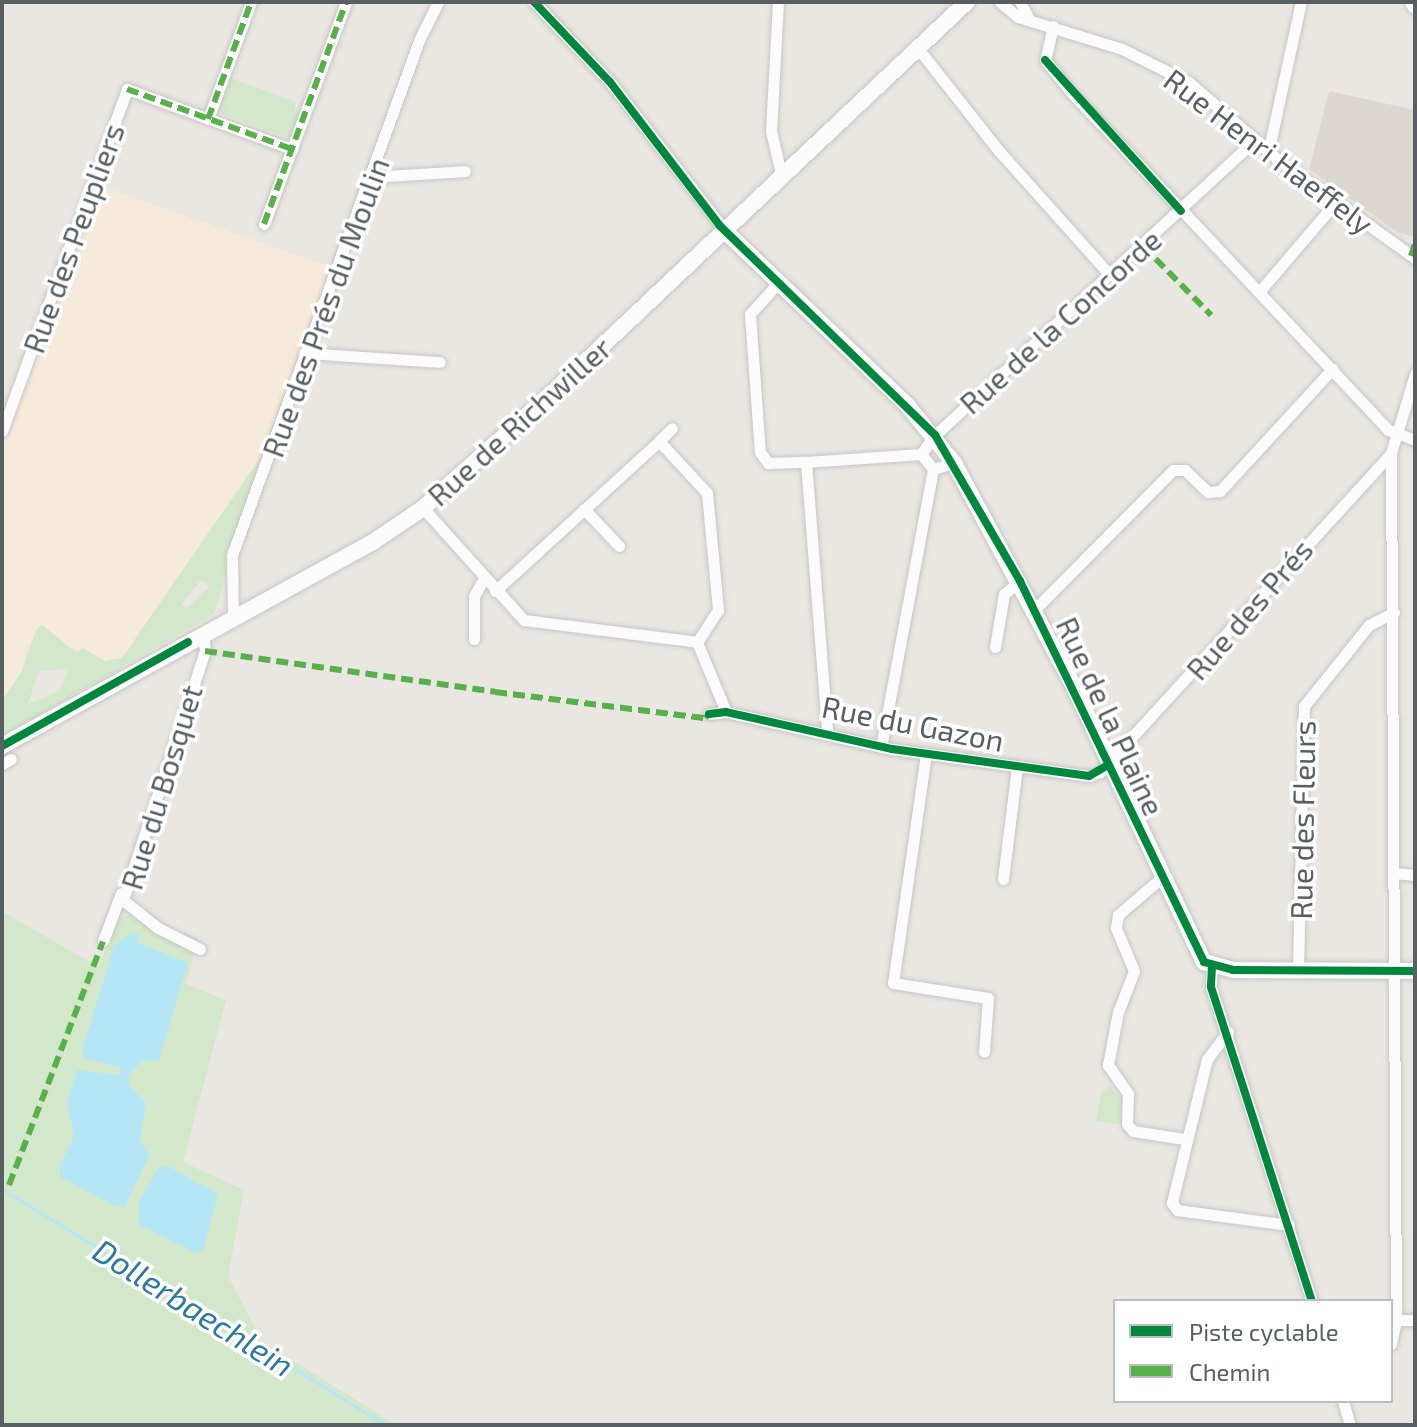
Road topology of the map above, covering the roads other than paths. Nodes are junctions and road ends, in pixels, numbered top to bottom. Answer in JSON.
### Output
{"nodes":[{"id":1,"x":251,"y":2,"type":"edge"},
{"id":2,"x":346,"y":2,"type":"edge"},
{"id":3,"x":438,"y":2,"type":"edge"},
{"id":4,"x":534,"y":2,"type":"edge"},
{"id":5,"x":778,"y":2,"type":"edge"},
{"id":6,"x":967,"y":2,"type":"edge"},
{"id":7,"x":1000,"y":2,"type":"edge"},
{"id":8,"x":1020,"y":2,"type":"edge"},
{"id":9,"x":1301,"y":2,"type":"edge"},
{"id":10,"x":1029,"y":19,"type":"junction"},
{"id":11,"x":1053,"y":26,"type":"junction"},
{"id":12,"x":916,"y":46,"type":"junction"},
{"id":13,"x":208,"y":119,"type":"junction"},
{"id":14,"x":1254,"y":141,"type":"junction"},
{"id":15,"x":292,"y":149,"type":"junction"},
{"id":16,"x":1268,"y":153,"type":"junction"},
{"id":17,"x":465,"y":171,"type":"dead end"},
{"id":18,"x":372,"y":177,"type":"junction"},
{"id":19,"x":782,"y":178,"type":"junction"},
{"id":20,"x":1336,"y":202,"type":"junction"},
{"id":21,"x":1181,"y":211,"type":"junction"},
{"id":22,"x":264,"y":224,"type":"dead end"},
{"id":23,"x":726,"y":232,"type":"junction"},
{"id":24,"x":1415,"y":258,"type":"edge"},
{"id":25,"x":1110,"y":275,"type":"junction"},
{"id":26,"x":779,"y":282,"type":"junction"},
{"id":27,"x":1259,"y":292,"type":"junction"},
{"id":28,"x":304,"y":353,"type":"junction"},
{"id":29,"x":440,"y":362,"type":"dead end"},
{"id":30,"x":1332,"y":369,"type":"junction"},
{"id":31,"x":1415,"y":374,"type":"edge"},
{"id":32,"x":672,"y":428,"type":"dead end"},
{"id":33,"x":2,"y":431,"type":"edge"},
{"id":34,"x":935,"y":435,"type":"junction"},
{"id":35,"x":1396,"y":435,"type":"junction"},
{"id":36,"x":1415,"y":440,"type":"edge"},
{"id":37,"x":659,"y":441,"type":"junction"},
{"id":38,"x":1391,"y":453,"type":"junction"},
{"id":39,"x":921,"y":454,"type":"junction"},
{"id":40,"x":806,"y":462,"type":"junction"},
{"id":41,"x":954,"y":463,"type":"junction"},
{"id":42,"x":933,"y":469,"type":"junction"},
{"id":43,"x":423,"y":508,"type":"junction"},
{"id":44,"x":584,"y":509,"type":"junction"},
{"id":45,"x":619,"y":546,"type":"dead end"},
{"id":46,"x":484,"y":578,"type":"junction"},
{"id":47,"x":1020,"y":581,"type":"junction"},
{"id":48,"x":495,"y":591,"type":"junction"},
{"id":49,"x":1034,"y":610,"type":"junction"},
{"id":50,"x":1394,"y":612,"type":"junction"},
{"id":51,"x":233,"y":617,"type":"junction"},
{"id":52,"x":203,"y":633,"type":"junction"},
{"id":53,"x":474,"y":639,"type":"dead end"},
{"id":54,"x":697,"y":642,"type":"junction"},
{"id":55,"x":995,"y":647,"type":"dead end"},
{"id":56,"x":726,"y":712,"type":"junction"},
{"id":57,"x":709,"y":714,"type":"dead end"},
{"id":58,"x":827,"y":731,"type":"junction"},
{"id":59,"x":881,"y":747,"type":"junction"},
{"id":60,"x":926,"y":754,"type":"junction"},
{"id":61,"x":5,"y":756,"type":"edge"},
{"id":62,"x":1108,"y":765,"type":"junction"},
{"id":63,"x":1017,"y":767,"type":"junction"},
{"id":64,"x":1393,"y":873,"type":"junction"},
{"id":65,"x":1415,"y":875,"type":"edge"},
{"id":66,"x":1161,"y":878,"type":"junction"},
{"id":67,"x":1003,"y":879,"type":"dead end"},
{"id":68,"x":124,"y":885,"type":"junction"},
{"id":69,"x":103,"y":941,"type":"dead end"},
{"id":70,"x":200,"y":949,"type":"dead end"},
{"id":71,"x":1212,"y":966,"type":"junction"},
{"id":72,"x":1298,"y":971,"type":"junction"},
{"id":73,"x":1394,"y":971,"type":"junction"},
{"id":74,"x":1415,"y":971,"type":"edge"},
{"id":75,"x":1228,"y":1032,"type":"junction"},
{"id":76,"x":984,"y":1052,"type":"dead end"},
{"id":77,"x":1184,"y":1139,"type":"junction"},
{"id":78,"x":1289,"y":1225,"type":"junction"},
{"id":79,"x":1311,"y":1299,"type":"edge"},
{"id":80,"x":1396,"y":1320,"type":"junction"},
{"id":81,"x":1415,"y":1320,"type":"edge"},
{"id":82,"x":1393,"y":1334,"type":"edge"},
{"id":83,"x":1344,"y":1403,"type":"edge"},
{"id":84,"x":1350,"y":1425,"type":"edge"}],
"edges":[{"from":1,"to":13,"type":"street"},
{"from":2,"to":15,"type":"street"},
{"from":3,"to":18,"type":"street","name":"Rue des Prés du Moulin"},
{"from":4,"to":23,"type":"street"},
{"from":5,"to":19,"type":"street"},
{"from":6,"to":12,"type":"main road","name":"Rue de Richwiller"},
{"from":7,"to":10,"type":"street","name":"Rue Henri Haeffely"},
{"from":8,"to":10,"type":"street"},
{"from":9,"to":16,"type":"street"},
{"from":10,"to":11,"type":"street","name":"Rue Henri Haeffely"},
{"from":11,"to":14,"type":"street","name":"Rue Henri Haeffely"},
{"from":11,"to":21,"type":"street"},
{"from":12,"to":19,"type":"main road","name":"Rue de Richwiller"},
{"from":12,"to":25,"type":"street"},
{"from":13,"to":15,"type":"street"},
{"from":13,"to":33,"type":"street","name":"Rue des Peupliers"},
{"from":14,"to":16,"type":"street","name":"Rue Henri Haeffely"},
{"from":14,"to":21,"type":"street","name":"Rue de la Concorde"},
{"from":15,"to":22,"type":"street"},
{"from":16,"to":20,"type":"street","name":"Rue Henri Haeffely"},
{"from":17,"to":18,"type":"street"},
{"from":18,"to":28,"type":"street","name":"Rue des Prés du Moulin"},
{"from":19,"to":23,"type":"main road","name":"Rue de Richwiller"},
{"from":20,"to":24,"type":"street","name":"Rue Henri Haeffely"},
{"from":20,"to":27,"type":"street"},
{"from":21,"to":25,"type":"street","name":"Rue de la Concorde"},
{"from":21,"to":27,"type":"street"},
{"from":23,"to":26,"type":"main road","name":"Rue de la Plaine"},
{"from":23,"to":43,"type":"main road","name":"Rue de Richwiller"},
{"from":25,"to":34,"type":"street","name":"Rue de la Concorde"},
{"from":26,"to":34,"type":"main road","name":"Rue de la Plaine"},
{"from":26,"to":40,"type":"street"},
{"from":27,"to":30,"type":"street"},
{"from":28,"to":29,"type":"street"},
{"from":28,"to":51,"type":"street","name":"Rue des Prés du Moulin"},
{"from":30,"to":35,"type":"street"},
{"from":30,"to":49,"type":"street"},
{"from":31,"to":35,"type":"street"},
{"from":32,"to":37,"type":"street"},
{"from":34,"to":39,"type":"street"},
{"from":34,"to":41,"type":"main road","name":"Rue de la Plaine"},
{"from":35,"to":36,"type":"street"},
{"from":35,"to":38,"type":"street"},
{"from":37,"to":44,"type":"street"},
{"from":37,"to":54,"type":"street"},
{"from":38,"to":50,"type":"street"},
{"from":38,"to":62,"type":"street","name":"Rue des Prés"},
{"from":39,"to":40,"type":"street"},
{"from":39,"to":42,"type":"street"},
{"from":40,"to":58,"type":"street"},
{"from":41,"to":42,"type":"street"},
{"from":41,"to":47,"type":"main road","name":"Rue de la Plaine"},
{"from":42,"to":59,"type":"street"},
{"from":43,"to":46,"type":"street"},
{"from":43,"to":51,"type":"main road","name":"Rue de Richwiller"},
{"from":44,"to":45,"type":"street"},
{"from":44,"to":48,"type":"street"},
{"from":46,"to":48,"type":"street"},
{"from":46,"to":53,"type":"street"},
{"from":47,"to":49,"type":"main road","name":"Rue de la Plaine"},
{"from":47,"to":55,"type":"street"},
{"from":48,"to":54,"type":"street"},
{"from":49,"to":62,"type":"main road","name":"Rue de la Plaine"},
{"from":50,"to":64,"type":"street"},
{"from":50,"to":72,"type":"street","name":"Rue des Fleurs"},
{"from":51,"to":52,"type":"main road","name":"Rue de Richwiller"},
{"from":52,"to":61,"type":"main road","name":"Rue de Richwiller"},
{"from":52,"to":68,"type":"street","name":"Rue du Bosquet"},
{"from":54,"to":56,"type":"street"},
{"from":56,"to":57,"type":"street","name":"Rue du Gazon"},
{"from":56,"to":58,"type":"street","name":"Rue du Gazon"},
{"from":58,"to":59,"type":"street","name":"Rue du Gazon"},
{"from":59,"to":60,"type":"street","name":"Rue du Gazon"},
{"from":60,"to":63,"type":"street","name":"Rue du Gazon"},
{"from":60,"to":76,"type":"street"},
{"from":62,"to":63,"type":"street","name":"Rue du Gazon"},
{"from":62,"to":66,"type":"main road","name":"Rue de la Plaine"},
{"from":63,"to":67,"type":"street"},
{"from":64,"to":65,"type":"street"},
{"from":64,"to":73,"type":"street"},
{"from":66,"to":71,"type":"main road","name":"Rue de la Plaine"},
{"from":66,"to":77,"type":"street"},
{"from":68,"to":69,"type":"street"},
{"from":68,"to":70,"type":"street","name":"Rue du Bosquet"},
{"from":71,"to":72,"type":"main road"},
{"from":71,"to":75,"type":"street","name":"Rue de la Plaine"},
{"from":72,"to":73,"type":"main road"},
{"from":73,"to":74,"type":"main road"},
{"from":73,"to":80,"type":"street"},
{"from":75,"to":77,"type":"street"},
{"from":75,"to":78,"type":"street","name":"Rue de la Plaine"},
{"from":77,"to":78,"type":"street"},
{"from":78,"to":79,"type":"street","name":"Rue de la Plaine"},
{"from":80,"to":81,"type":"street"},
{"from":80,"to":82,"type":"street"},
{"from":83,"to":84,"type":"street"}]}
